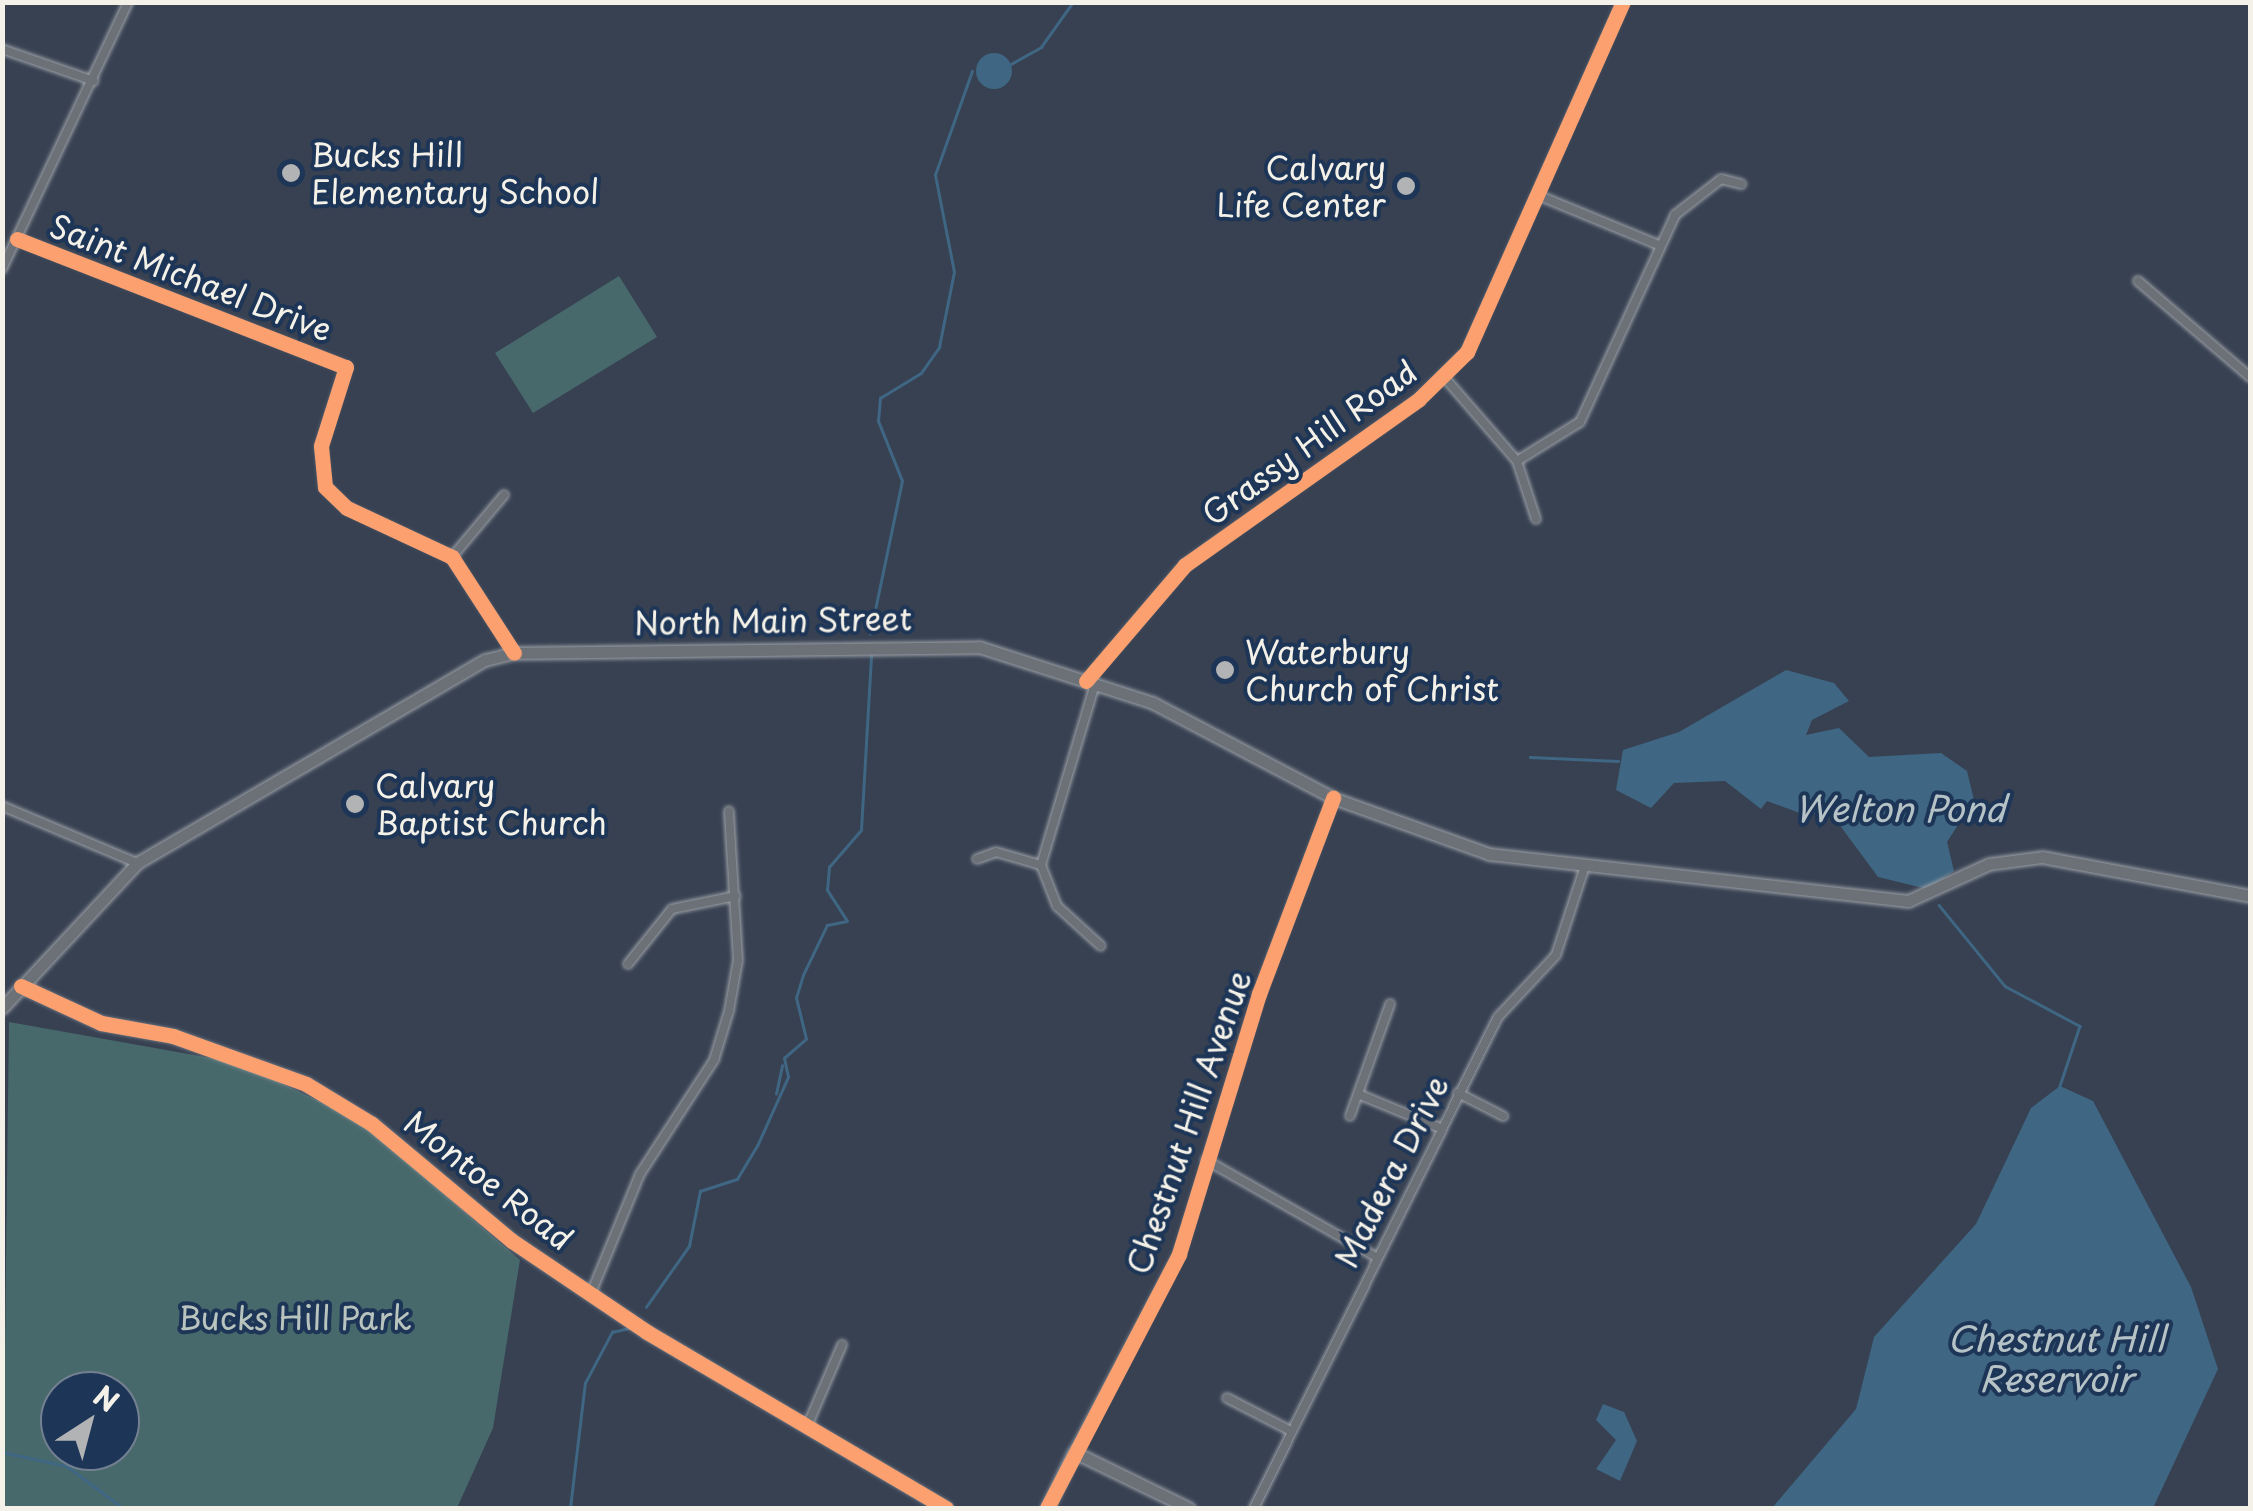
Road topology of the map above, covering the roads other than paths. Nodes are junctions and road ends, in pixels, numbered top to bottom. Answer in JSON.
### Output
{"nodes":[{"id":1,"x":128,"y":2,"type":"edge"},
{"id":2,"x":1622,"y":2,"type":"edge"},
{"id":3,"x":2,"y":49,"type":"edge"},
{"id":4,"x":94,"y":81,"type":"junction"},
{"id":5,"x":1740,"y":184,"type":"dead end"},
{"id":6,"x":1540,"y":196,"type":"junction"},
{"id":7,"x":17,"y":238,"type":"junction"},
{"id":8,"x":1659,"y":245,"type":"junction"},
{"id":9,"x":2,"y":269,"type":"edge"},
{"id":10,"x":2138,"y":282,"type":"dead end"},
{"id":11,"x":2250,"y":377,"type":"edge"},
{"id":12,"x":1445,"y":378,"type":"junction"},
{"id":13,"x":1517,"y":461,"type":"junction"},
{"id":14,"x":504,"y":495,"type":"dead end"},
{"id":15,"x":1536,"y":519,"type":"dead end"},
{"id":16,"x":452,"y":558,"type":"junction"},
{"id":17,"x":514,"y":653,"type":"junction"},
{"id":18,"x":1090,"y":682,"type":"junction"},
{"id":19,"x":1333,"y":798,"type":"junction"},
{"id":20,"x":2,"y":806,"type":"edge"},
{"id":21,"x":729,"y":810,"type":"dead end"},
{"id":22,"x":977,"y":859,"type":"dead end"},
{"id":23,"x":137,"y":863,"type":"junction"},
{"id":24,"x":1042,"y":865,"type":"junction"},
{"id":25,"x":1584,"y":869,"type":"junction"},
{"id":26,"x":736,"y":896,"type":"junction"},
{"id":27,"x":2250,"y":896,"type":"edge"},
{"id":28,"x":1101,"y":946,"type":"dead end"},
{"id":29,"x":628,"y":964,"type":"dead end"},
{"id":30,"x":21,"y":986,"type":"junction"},
{"id":31,"x":1390,"y":1004,"type":"dead end"},
{"id":32,"x":2,"y":1008,"type":"edge"},
{"id":33,"x":1458,"y":1093,"type":"junction"},
{"id":34,"x":1358,"y":1094,"type":"junction"},
{"id":35,"x":1350,"y":1116,"type":"dead end"},
{"id":36,"x":1504,"y":1116,"type":"dead end"},
{"id":37,"x":1440,"y":1128,"type":"junction"},
{"id":38,"x":1206,"y":1160,"type":"junction"},
{"id":39,"x":1374,"y":1256,"type":"junction"},
{"id":40,"x":592,"y":1291,"type":"junction"},
{"id":41,"x":842,"y":1345,"type":"dead end"},
{"id":42,"x":1228,"y":1398,"type":"dead end"},
{"id":43,"x":809,"y":1422,"type":"junction"},
{"id":44,"x":1291,"y":1431,"type":"junction"},
{"id":45,"x":1074,"y":1452,"type":"junction"},
{"id":46,"x":946,"y":1508,"type":"edge"},
{"id":47,"x":1047,"y":1508,"type":"edge"},
{"id":48,"x":1189,"y":1508,"type":"edge"},
{"id":49,"x":1254,"y":1508,"type":"edge"}],
"edges":[{"from":1,"to":4,"type":"street"},
{"from":2,"to":6,"type":"street","name":"Grassy Hill Road"},
{"from":3,"to":4,"type":"street"},
{"from":4,"to":7,"type":"street"},
{"from":5,"to":8,"type":"street"},
{"from":6,"to":8,"type":"street"},
{"from":6,"to":12,"type":"street","name":"Grassy Hill Road"},
{"from":7,"to":9,"type":"street"},
{"from":7,"to":16,"type":"street","name":"Saint Michael Drive"},
{"from":8,"to":13,"type":"street"},
{"from":10,"to":11,"type":"street"},
{"from":12,"to":13,"type":"street"},
{"from":12,"to":18,"type":"street","name":"Grassy Hill Road"},
{"from":13,"to":15,"type":"street"},
{"from":14,"to":16,"type":"street"},
{"from":16,"to":17,"type":"street"},
{"from":17,"to":18,"type":"main road","name":"North Main Street"},
{"from":17,"to":23,"type":"main road","name":"North Main Street"},
{"from":18,"to":19,"type":"main road","name":"North Main Street"},
{"from":18,"to":24,"type":"street"},
{"from":19,"to":25,"type":"main road","name":"North Main Street"},
{"from":19,"to":38,"type":"street","name":"Chestnut Hill Avenue"},
{"from":20,"to":23,"type":"street"},
{"from":21,"to":26,"type":"street"},
{"from":22,"to":24,"type":"street"},
{"from":23,"to":30,"type":"main road","name":"North Main Street"},
{"from":24,"to":28,"type":"street"},
{"from":25,"to":27,"type":"main road","name":"North Main Street"},
{"from":25,"to":33,"type":"street","name":"Madera Drive"},
{"from":26,"to":29,"type":"street"},
{"from":26,"to":40,"type":"street"},
{"from":30,"to":32,"type":"main road","name":"North Main Street"},
{"from":30,"to":40,"type":"main road","name":"Montoe Road"},
{"from":31,"to":34,"type":"street"},
{"from":33,"to":36,"type":"street"},
{"from":33,"to":37,"type":"street","name":"Madera Drive"},
{"from":34,"to":35,"type":"street"},
{"from":34,"to":37,"type":"street"},
{"from":37,"to":39,"type":"street","name":"Madera Drive"},
{"from":38,"to":39,"type":"street"},
{"from":38,"to":45,"type":"street","name":"Chestnut Hill Avenue"},
{"from":39,"to":44,"type":"street","name":"Madera Drive"},
{"from":40,"to":43,"type":"main road","name":"Montoe Road"},
{"from":41,"to":43,"type":"street"},
{"from":42,"to":44,"type":"street"},
{"from":43,"to":46,"type":"main road","name":"Montoe Road"},
{"from":44,"to":49,"type":"street","name":"Madera Drive"},
{"from":45,"to":47,"type":"main road","name":"Chestnut Hill Avenue"},
{"from":45,"to":48,"type":"main road"}]}
